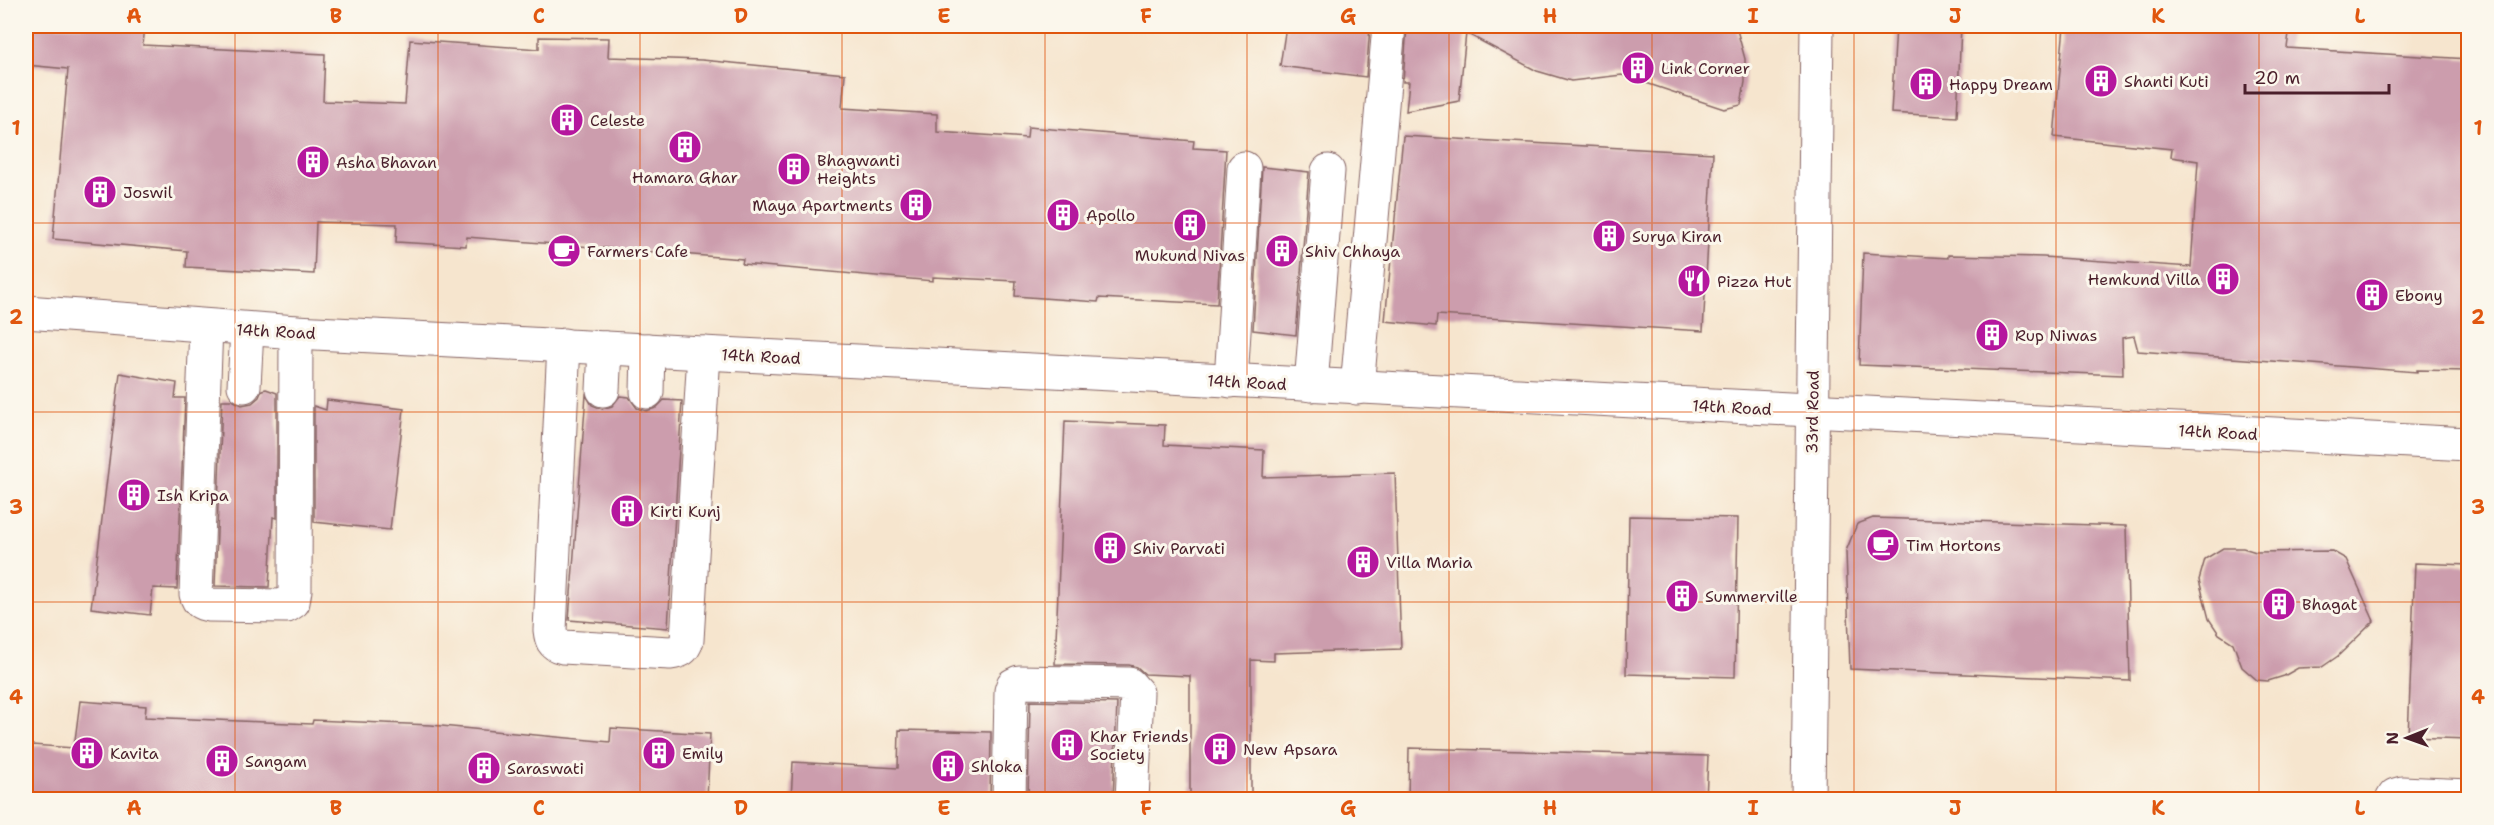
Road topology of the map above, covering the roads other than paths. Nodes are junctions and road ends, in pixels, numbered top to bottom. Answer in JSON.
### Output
{"nodes":[{"id":1,"x":1389,"y":26,"type":"edge"},
{"id":2,"x":1817,"y":26,"type":"edge"},
{"id":3,"x":1244,"y":168,"type":"dead end"},
{"id":4,"x":1328,"y":171,"type":"dead end"},
{"id":5,"x":26,"y":312,"type":"edge"},
{"id":6,"x":206,"y":326,"type":"junction"},
{"id":7,"x":247,"y":330,"type":"junction"},
{"id":8,"x":296,"y":333,"type":"junction"},
{"id":9,"x":564,"y":345,"type":"junction"},
{"id":10,"x":605,"y":348,"type":"junction"},
{"id":11,"x":648,"y":350,"type":"junction"},
{"id":12,"x":704,"y":353,"type":"junction"},
{"id":13,"x":1231,"y":381,"type":"junction"},
{"id":14,"x":1311,"y":385,"type":"junction"},
{"id":15,"x":244,"y":386,"type":"dead end"},
{"id":16,"x":1357,"y":388,"type":"junction"},
{"id":17,"x":603,"y":390,"type":"dead end"},
{"id":18,"x":646,"y":392,"type":"dead end"},
{"id":19,"x":1812,"y":411,"type":"junction"},
{"id":20,"x":2469,"y":444,"type":"edge"},
{"id":21,"x":2469,"y":796,"type":"edge"},
{"id":22,"x":1009,"y":800,"type":"edge"},
{"id":23,"x":1132,"y":800,"type":"edge"},
{"id":24,"x":1808,"y":800,"type":"edge"},
{"id":25,"x":2392,"y":800,"type":"edge"}],
"edges":[{"from":1,"to":16,"type":"street"},
{"from":2,"to":19,"type":"street","name":"33rd Road"},
{"from":3,"to":13,"type":"street"},
{"from":4,"to":14,"type":"street"},
{"from":5,"to":6,"type":"street","name":"14th Road"},
{"from":6,"to":7,"type":"street","name":"14th Road"},
{"from":6,"to":8,"type":"street"},
{"from":7,"to":8,"type":"street","name":"14th Road"},
{"from":7,"to":15,"type":"street"},
{"from":8,"to":9,"type":"street","name":"14th Road"},
{"from":9,"to":10,"type":"street","name":"14th Road"},
{"from":9,"to":12,"type":"street"},
{"from":10,"to":11,"type":"street","name":"14th Road"},
{"from":10,"to":17,"type":"street"},
{"from":11,"to":12,"type":"street","name":"14th Road"},
{"from":11,"to":18,"type":"street"},
{"from":12,"to":13,"type":"street","name":"14th Road"},
{"from":13,"to":14,"type":"street","name":"14th Road"},
{"from":14,"to":16,"type":"street","name":"14th Road"},
{"from":16,"to":19,"type":"street","name":"14th Road"},
{"from":19,"to":20,"type":"street","name":"14th Road"},
{"from":19,"to":24,"type":"street","name":"33rd Road"},
{"from":21,"to":25,"type":"street"},
{"from":22,"to":23,"type":"street"}]}
